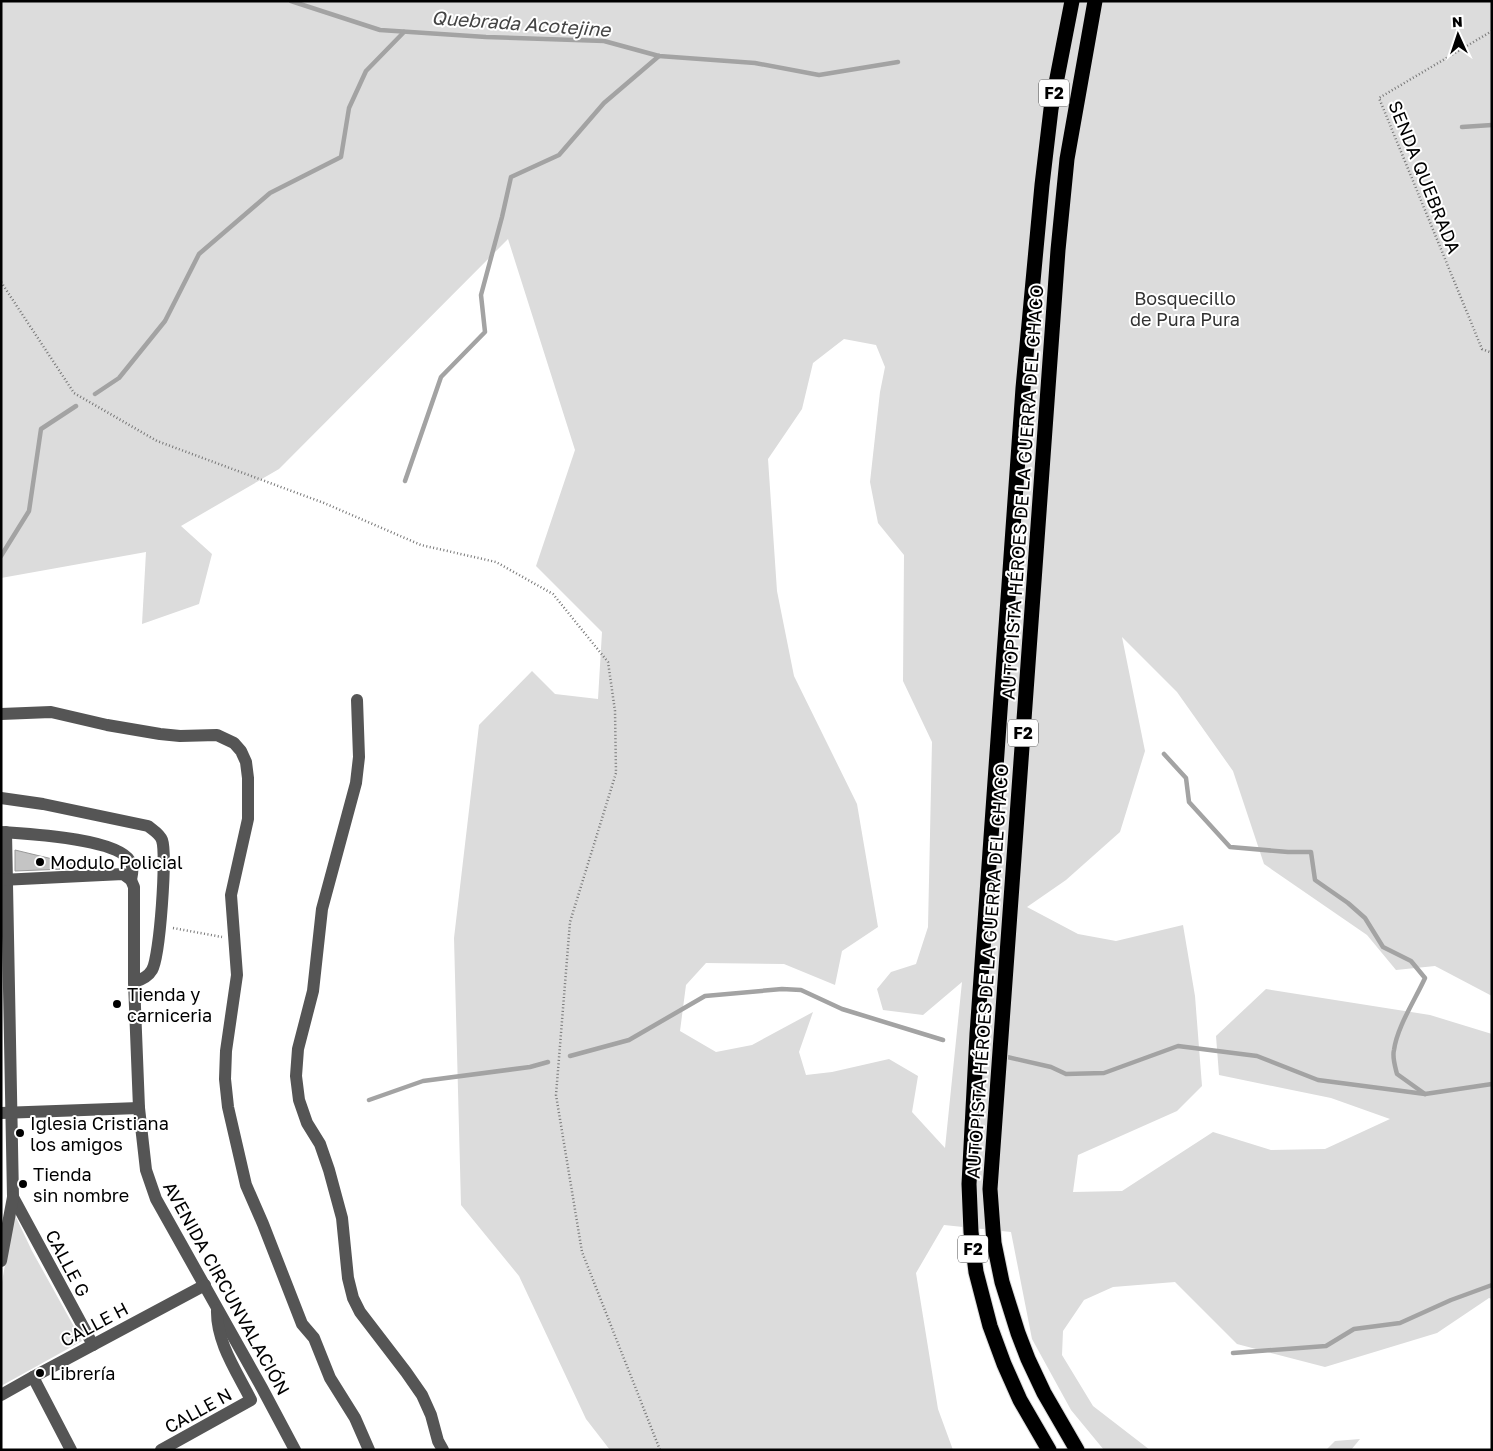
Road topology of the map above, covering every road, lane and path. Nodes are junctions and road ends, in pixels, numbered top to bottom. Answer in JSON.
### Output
{"nodes":[{"id":1,"x":1072,"y":1,"type":"edge"},
{"id":2,"x":1095,"y":1,"type":"edge"},
{"id":3,"x":1492,"y":31,"type":"edge"},
{"id":4,"x":1,"y":282,"type":"edge"},
{"id":5,"x":1492,"y":353,"type":"edge"},
{"id":6,"x":357,"y":700,"type":"dead end"},
{"id":7,"x":1,"y":714,"type":"edge"},
{"id":8,"x":1,"y":798,"type":"edge"},
{"id":9,"x":4,"y":832,"type":"edge"},
{"id":10,"x":4,"y":880,"type":"edge"},
{"id":11,"x":131,"y":880,"type":"junction"},
{"id":12,"x":160,"y":925,"type":"junction"},
{"id":13,"x":234,"y":939,"type":"junction"},
{"id":14,"x":134,"y":982,"type":"junction"},
{"id":15,"x":139,"y":1108,"type":"junction"},
{"id":16,"x":6,"y":1113,"type":"edge"},
{"id":17,"x":13,"y":1197,"type":"junction"},
{"id":18,"x":1,"y":1261,"type":"edge"},
{"id":19,"x":205,"y":1285,"type":"junction"},
{"id":20,"x":218,"y":1307,"type":"junction"},
{"id":21,"x":92,"y":1345,"type":"junction"},
{"id":22,"x":33,"y":1376,"type":"junction"},
{"id":23,"x":1,"y":1395,"type":"edge"},
{"id":24,"x":71,"y":1450,"type":"edge"},
{"id":25,"x":161,"y":1450,"type":"edge"},
{"id":26,"x":295,"y":1450,"type":"edge"},
{"id":27,"x":369,"y":1450,"type":"edge"},
{"id":28,"x":443,"y":1450,"type":"edge"},
{"id":29,"x":660,"y":1450,"type":"edge"},
{"id":30,"x":1049,"y":1450,"type":"edge"},
{"id":31,"x":1077,"y":1450,"type":"edge"}],
"edges":[{"from":1,"to":30,"type":"highway","name":"AUTOPISTA HÉROES DE LA GUERRA DEL CHACO","number":"F2"},
{"from":2,"to":31,"type":"highway","name":"AUTOPISTA HÉROES DE LA GUERRA DEL CHACO","number":"F2"},
{"from":3,"to":5,"type":"path","name":"SENDA QUEBRADA"},
{"from":4,"to":29,"type":"path"},
{"from":6,"to":28,"type":"street"},
{"from":7,"to":13,"type":"street"},
{"from":8,"to":12,"type":"street"},
{"from":9,"to":10,"type":"street","name":"CALLE G"},
{"from":9,"to":11,"type":"street","name":"AVENIDA CIRCUNVALACIÓN"},
{"from":10,"to":11,"type":"street"},
{"from":10,"to":16,"type":"street","name":"CALLE G"},
{"from":11,"to":14,"type":"street","name":"AVENIDA CIRCUNVALACIÓN"},
{"from":12,"to":13,"type":"path"},
{"from":12,"to":14,"type":"street"},
{"from":13,"to":27,"type":"street"},
{"from":14,"to":15,"type":"street","name":"AVENIDA CIRCUNVALACIÓN"},
{"from":15,"to":16,"type":"street"},
{"from":15,"to":19,"type":"street","name":"AVENIDA CIRCUNVALACIÓN"},
{"from":16,"to":17,"type":"street","name":"CALLE G"},
{"from":17,"to":18,"type":"street","name":"CALLE G"},
{"from":17,"to":21,"type":"street","name":"CALLE G"},
{"from":19,"to":20,"type":"street","name":"AVENIDA CIRCUNVALACIÓN"},
{"from":19,"to":21,"type":"street","name":"CALLE H"},
{"from":20,"to":25,"type":"street","name":"CALLE N"},
{"from":20,"to":26,"type":"street","name":"AVENIDA CIRCUNVALACIÓN"},
{"from":21,"to":22,"type":"street","name":"CALLE H"},
{"from":22,"to":23,"type":"street","name":"CALLE H"},
{"from":22,"to":24,"type":"street"}]}
